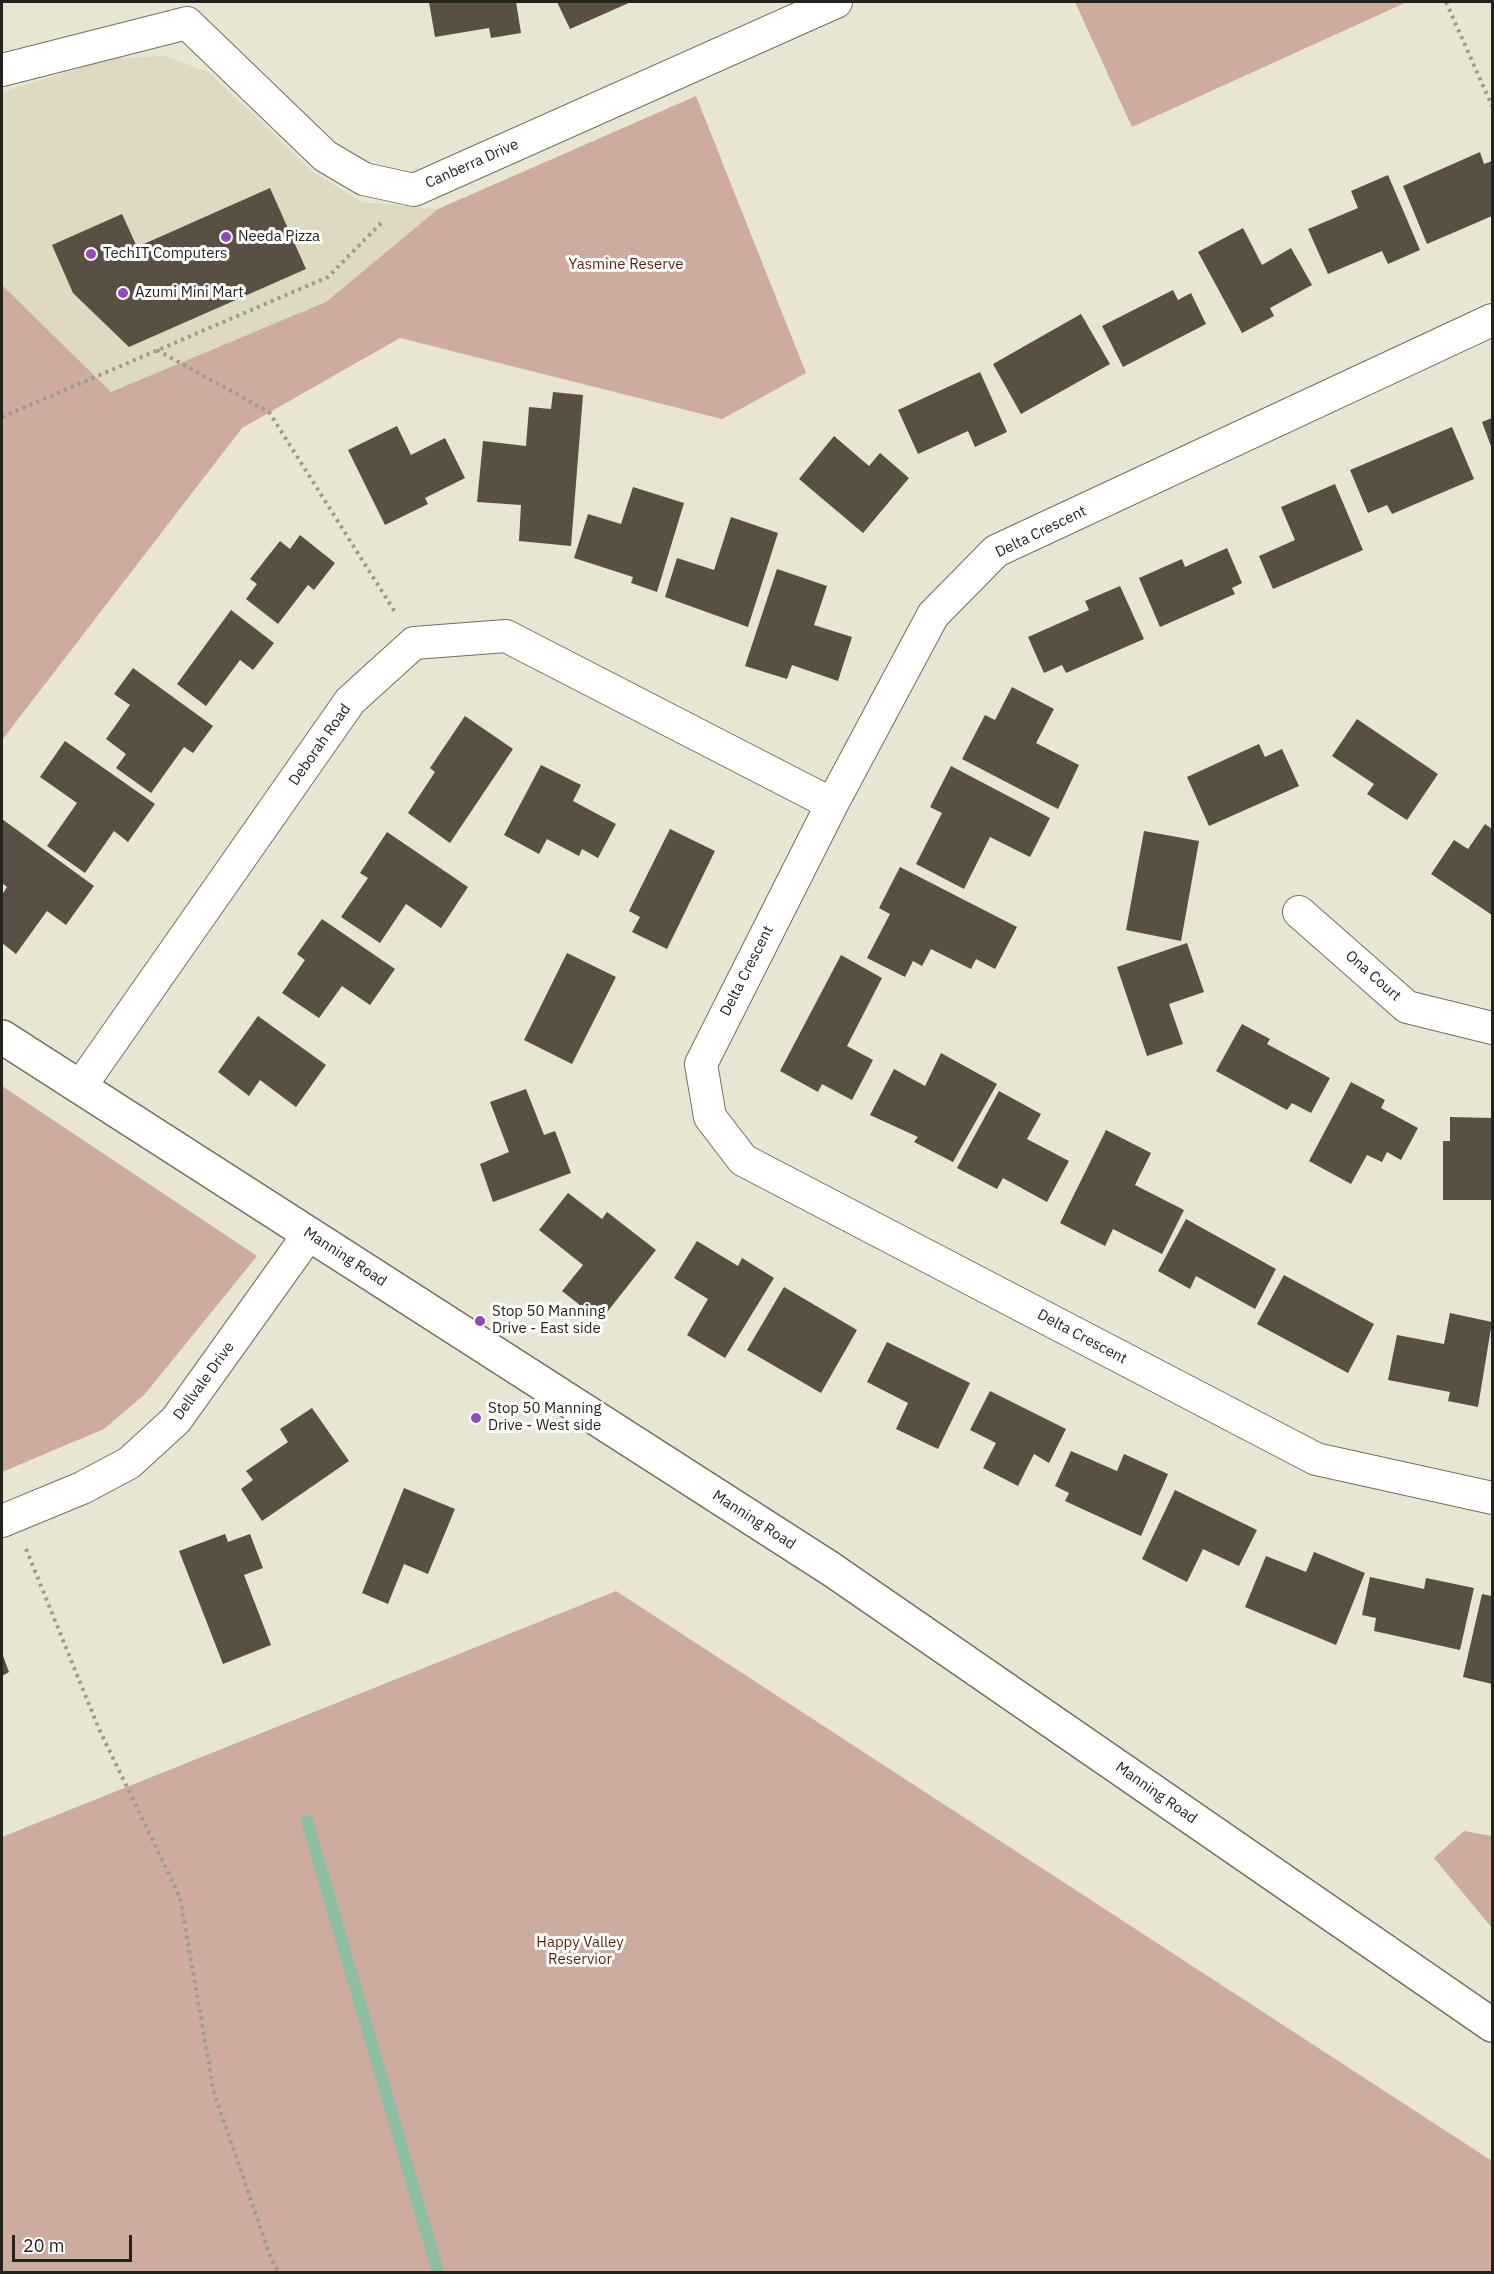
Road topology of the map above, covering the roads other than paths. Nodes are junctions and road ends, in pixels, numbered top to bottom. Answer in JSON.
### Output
{"nodes":[{"id":1,"x":836,"y":2,"type":"edge"},
{"id":2,"x":803,"y":9,"type":"edge"},
{"id":3,"x":187,"y":12,"type":"edge"},
{"id":4,"x":2,"y":70,"type":"edge"},
{"id":5,"x":1492,"y":320,"type":"edge"},
{"id":6,"x":832,"y":804,"type":"junction"},
{"id":7,"x":1299,"y":912,"type":"dead end"},
{"id":8,"x":1492,"y":1028,"type":"edge"},
{"id":9,"x":2,"y":1037,"type":"edge"},
{"id":10,"x":80,"y":1087,"type":"junction"},
{"id":11,"x":309,"y":1234,"type":"junction"},
{"id":12,"x":1492,"y":1498,"type":"edge"},
{"id":13,"x":7,"y":1519,"type":"edge"},
{"id":14,"x":1492,"y":2025,"type":"edge"}],
"edges":[{"from":1,"to":2,"type":"street","name":"Canberra Drive"},
{"from":2,"to":3,"type":"street","name":"Canberra Drive"},
{"from":3,"to":4,"type":"street","name":"Canberra Drive"},
{"from":5,"to":6,"type":"street","name":"Delta Crescent"},
{"from":6,"to":10,"type":"street","name":"Deborah Road"},
{"from":6,"to":12,"type":"street","name":"Delta Crescent"},
{"from":7,"to":8,"type":"street","name":"Ona Court"},
{"from":9,"to":10,"type":"street","name":"Manning Road"},
{"from":10,"to":11,"type":"street","name":"Manning Road"},
{"from":11,"to":13,"type":"street","name":"Dellvale Drive"},
{"from":11,"to":14,"type":"street","name":"Manning Road"}]}
